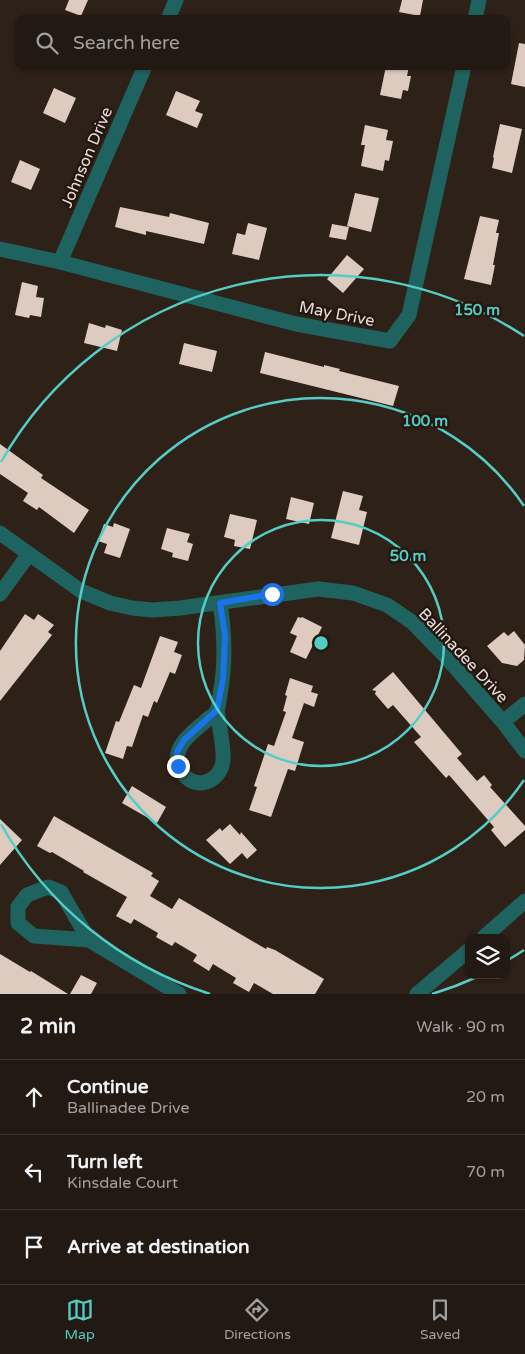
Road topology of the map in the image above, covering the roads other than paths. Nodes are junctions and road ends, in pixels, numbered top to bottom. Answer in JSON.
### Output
{"nodes":[{"id":1,"x":176,"y":0,"type":"edge"},
{"id":2,"x":479,"y":0,"type":"edge"},
{"id":3,"x":170,"y":15,"type":"edge"},
{"id":4,"x":476,"y":15,"type":"edge"},
{"id":5,"x":143,"y":70,"type":"edge"},
{"id":6,"x":463,"y":70,"type":"edge"},
{"id":7,"x":0,"y":249,"type":"edge"},
{"id":8,"x":60,"y":262,"type":"junction"},
{"id":9,"x":0,"y":533,"type":"edge"},
{"id":10,"x":29,"y":554,"type":"junction"},
{"id":11,"x":0,"y":594,"type":"edge"},
{"id":12,"x":220,"y":603,"type":"junction"},
{"id":13,"x":525,"y":704,"type":"edge"},
{"id":14,"x":217,"y":710,"type":"dead end"},
{"id":15,"x":503,"y":722,"type":"junction"},
{"id":16,"x":525,"y":751,"type":"edge"},
{"id":17,"x":525,"y":901,"type":"edge"},
{"id":18,"x":488,"y":934,"type":"edge"},
{"id":19,"x":89,"y":940,"type":"junction"},
{"id":20,"x":465,"y":953,"type":"edge"},
{"id":21,"x":179,"y":994,"type":"edge"},
{"id":22,"x":417,"y":994,"type":"edge"}],
"edges":[{"from":1,"to":3,"type":"street"},
{"from":2,"to":4,"type":"street"},
{"from":5,"to":8,"type":"street","name":"Johnson Drive"},
{"from":6,"to":8,"type":"street","name":"May Drive"},
{"from":7,"to":8,"type":"street","name":"May Drive"},
{"from":9,"to":10,"type":"street","name":"Ballinadee Drive"},
{"from":10,"to":11,"type":"street"},
{"from":10,"to":12,"type":"street","name":"Ballinadee Drive"},
{"from":12,"to":14,"type":"street"},
{"from":12,"to":15,"type":"street","name":"Ballinadee Drive"},
{"from":13,"to":15,"type":"street"},
{"from":15,"to":16,"type":"street","name":"Ballinadee Drive"},
{"from":17,"to":18,"type":"street"},
{"from":19,"to":19,"type":"street"},
{"from":19,"to":21,"type":"street"},
{"from":20,"to":22,"type":"street"}]}
